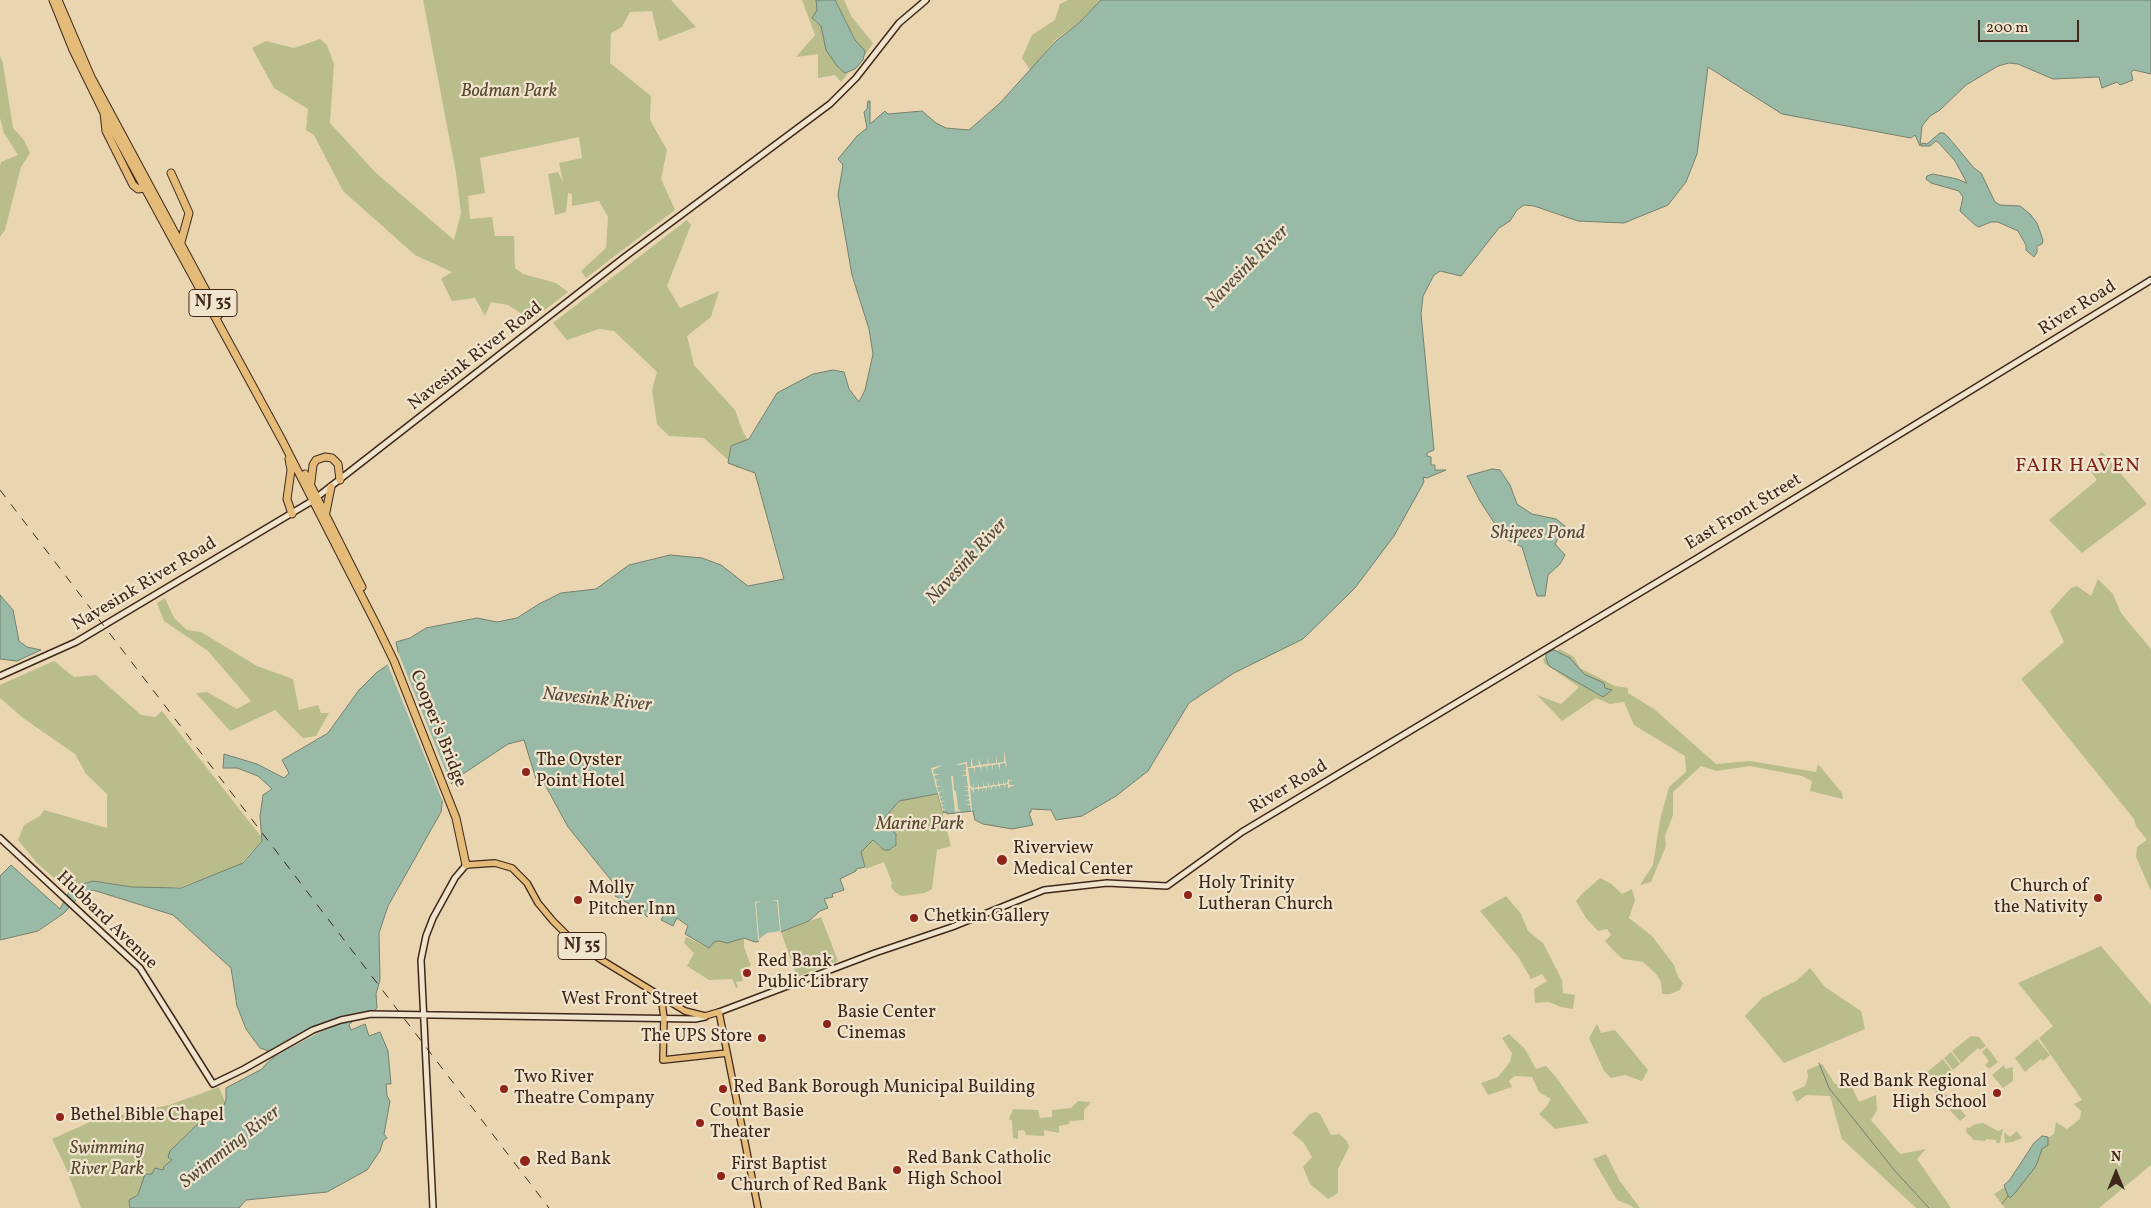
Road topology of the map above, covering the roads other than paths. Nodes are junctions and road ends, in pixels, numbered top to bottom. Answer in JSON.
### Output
{"nodes":[{"id":1,"x":53,"y":0,"type":"edge"},
{"id":2,"x":58,"y":0,"type":"edge"},
{"id":3,"x":926,"y":0,"type":"edge"},
{"id":4,"x":171,"y":173,"type":"dead end"},
{"id":5,"x":181,"y":242,"type":"junction"},
{"id":6,"x":2151,"y":280,"type":"edge"},
{"id":7,"x":2019,"y":361,"type":"joint"},
{"id":8,"x":287,"y":449,"type":"junction"},
{"id":9,"x":340,"y":480,"type":"junction"},
{"id":10,"x":312,"y":487,"type":"junction"},
{"id":11,"x":330,"y":487,"type":"junction"},
{"id":12,"x":315,"y":499,"type":"junction"},
{"id":13,"x":292,"y":514,"type":"junction"},
{"id":14,"x":326,"y":515,"type":"junction"},
{"id":15,"x":393,"y":657,"type":"junction"},
{"id":16,"x":0,"y":676,"type":"edge"},
{"id":17,"x":1482,"y":686,"type":"joint"},
{"id":18,"x":0,"y":838,"type":"edge"},
{"id":19,"x":466,"y":865,"type":"junction"},
{"id":20,"x":903,"y":943,"type":"joint"},
{"id":21,"x":657,"y":994,"type":"junction"},
{"id":22,"x":719,"y":1012,"type":"junction"},
{"id":23,"x":424,"y":1014,"type":"junction"},
{"id":24,"x":706,"y":1016,"type":"junction"},
{"id":25,"x":664,"y":1018,"type":"junction"},
{"id":26,"x":727,"y":1053,"type":"junction"},
{"id":27,"x":262,"y":1059,"type":"joint"},
{"id":28,"x":433,"y":1208,"type":"edge"},
{"id":29,"x":758,"y":1208,"type":"edge"}],
"edges":[{"from":1,"to":8,"type":"highway","number":"NJ 35"},
{"from":2,"to":5,"type":"highway","number":"NJ 35"},
{"from":3,"to":9,"type":"main road","name":"Navesink River Road"},
{"from":4,"to":5,"type":"highway"},
{"from":5,"to":10,"type":"highway","number":"NJ 35"},
{"from":6,"to":7,"type":"main road","name":"River Road"},
{"from":7,"to":17,"type":"main road","name":"East Front Street"},
{"from":8,"to":12,"type":"highway","number":"NJ 35"},
{"from":8,"to":13,"type":"highway"},
{"from":9,"to":10,"type":"highway"},
{"from":9,"to":11,"type":"main road","name":"Navesink River Road"},
{"from":10,"to":12,"type":"highway","number":"NJ 35"},
{"from":11,"to":12,"type":"main road","name":"Navesink River Road"},
{"from":11,"to":14,"type":"highway"},
{"from":12,"to":13,"type":"main road","name":"Navesink River Road"},
{"from":12,"to":14,"type":"highway","number":"NJ 35"},
{"from":12,"to":15,"type":"highway","number":"NJ 35"},
{"from":13,"to":16,"type":"main road","name":"Navesink River Road"},
{"from":14,"to":15,"type":"highway","number":"NJ 35"},
{"from":15,"to":19,"type":"highway","name":"Cooper's Bridge","number":"NJ 35"},
{"from":17,"to":20,"type":"main road","name":"River Road"},
{"from":18,"to":27,"type":"main road","name":"Hubbard Avenue"},
{"from":19,"to":21,"type":"main road","number":"NJ 35"},
{"from":19,"to":23,"type":"main road"},
{"from":20,"to":22,"type":"main road","name":"West Front Street"},
{"from":21,"to":24,"type":"main road","number":"NJ 35"},
{"from":21,"to":25,"type":"main road"},
{"from":22,"to":24,"type":"main road","name":"West Front Street"},
{"from":22,"to":26,"type":"main road"},
{"from":23,"to":25,"type":"main road","name":"West Front Street"},
{"from":23,"to":27,"type":"main road","name":"West Front Street"},
{"from":23,"to":28,"type":"main road"},
{"from":24,"to":25,"type":"main road","name":"West Front Street"},
{"from":25,"to":26,"type":"main road"},
{"from":26,"to":29,"type":"main road"}]}
